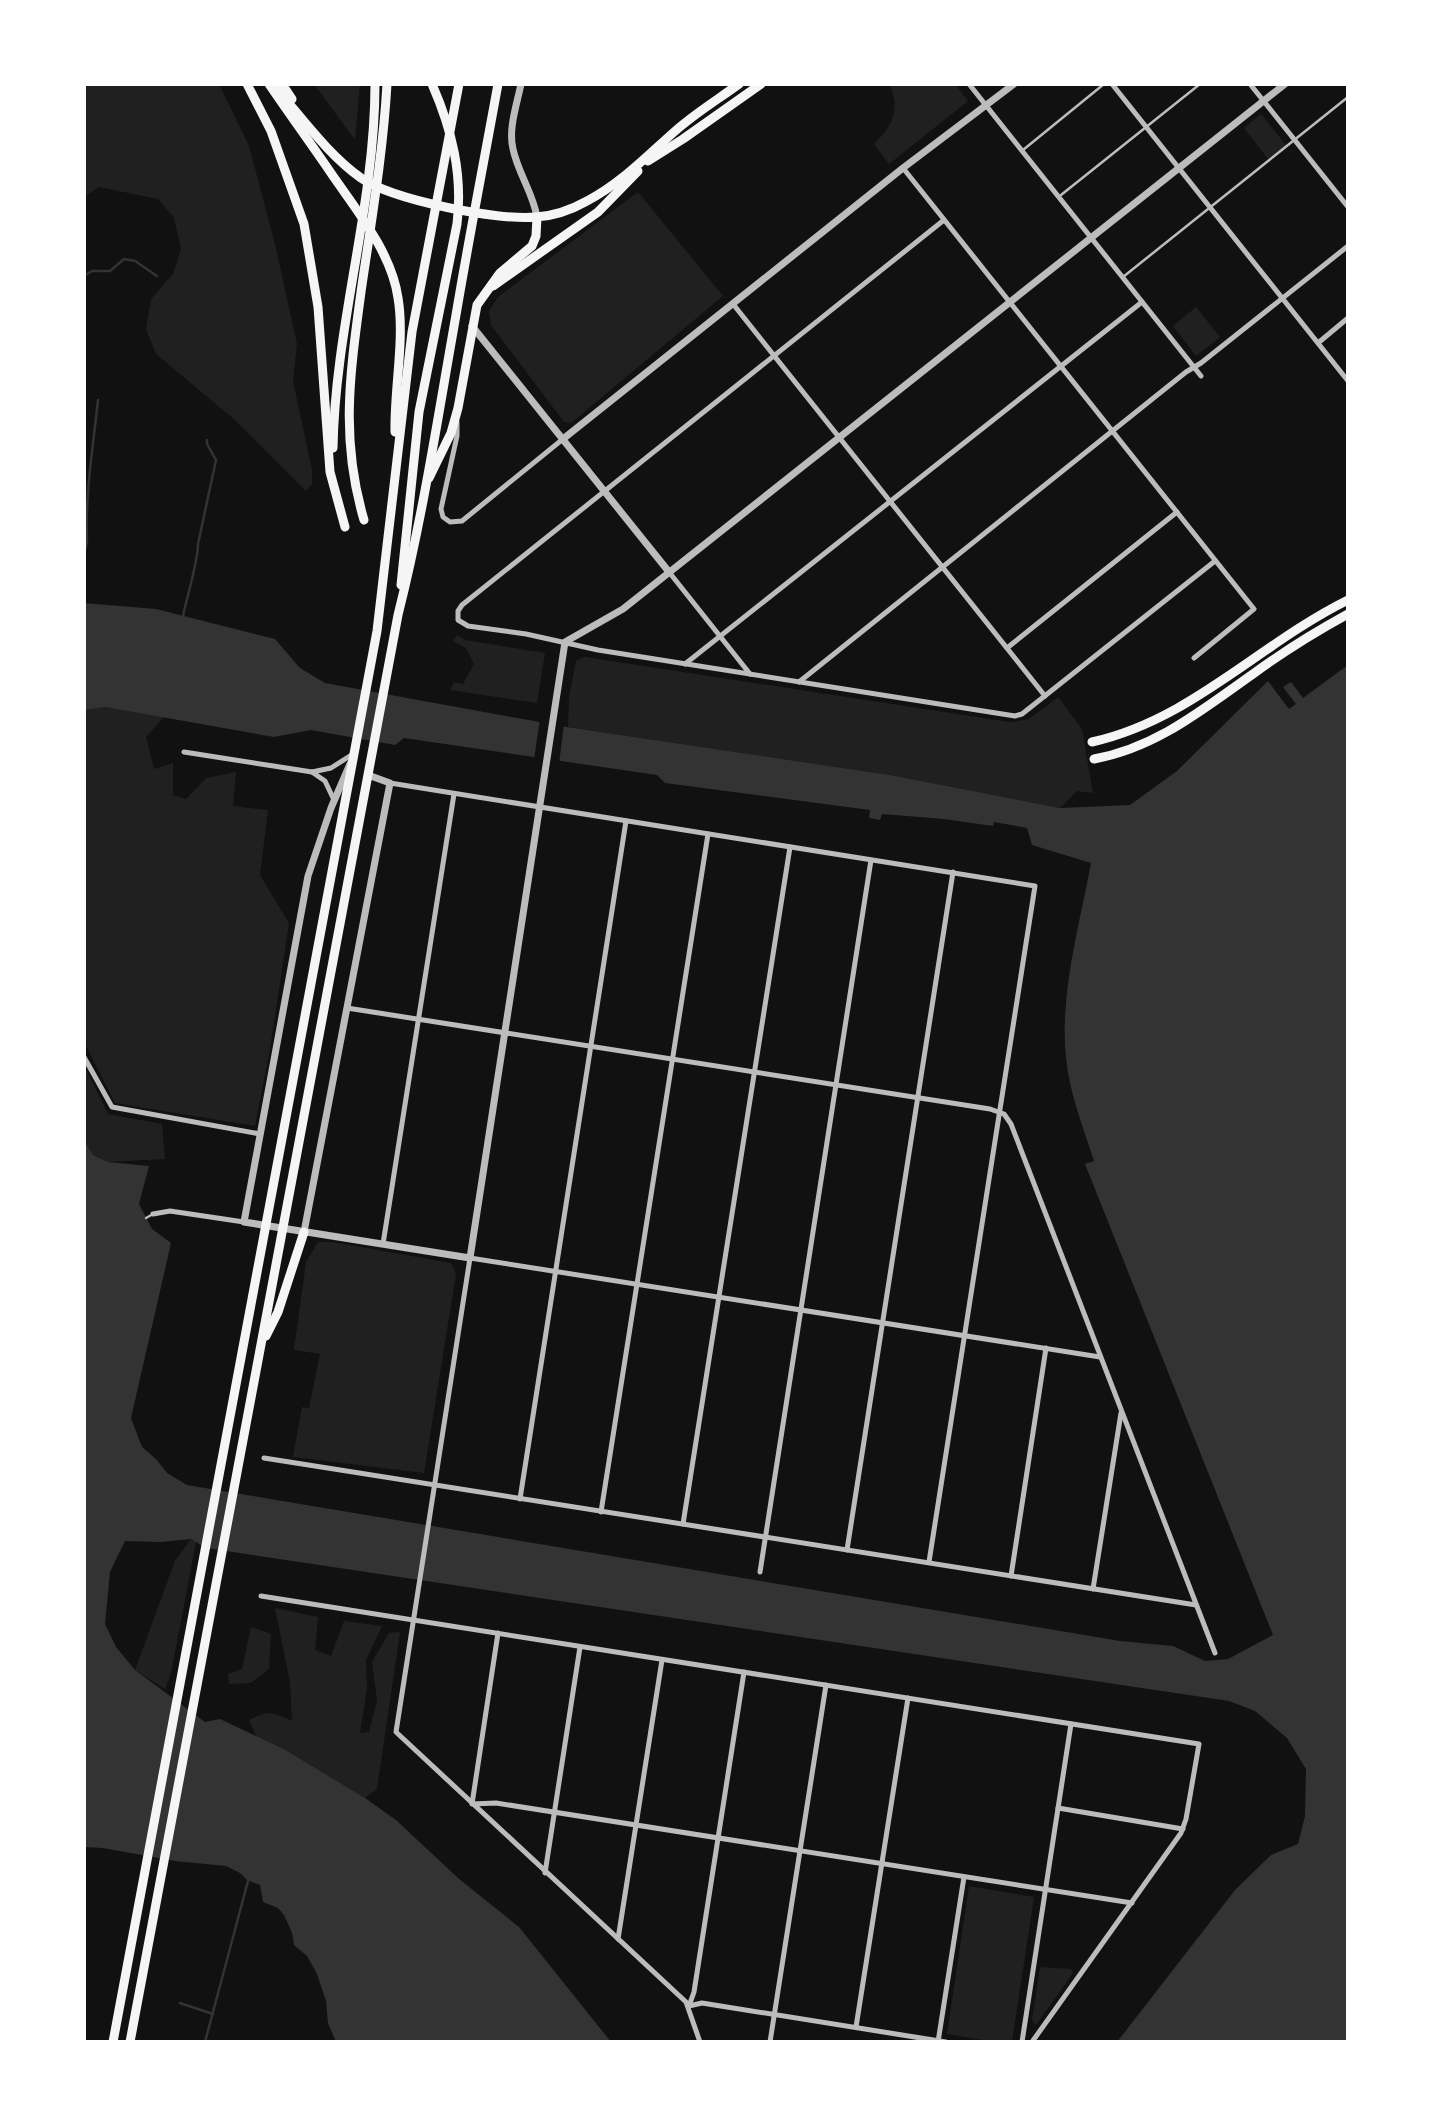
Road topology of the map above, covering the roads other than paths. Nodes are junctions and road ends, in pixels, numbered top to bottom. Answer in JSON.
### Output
{"nodes":[{"id":1,"x":247,"y":84,"type":"edge"},
{"id":2,"x":271,"y":84,"type":"edge"},
{"id":3,"x":282,"y":84,"type":"edge"},
{"id":4,"x":375,"y":84,"type":"edge"},
{"id":5,"x":385,"y":84,"type":"edge"},
{"id":6,"x":432,"y":84,"type":"edge"},
{"id":7,"x":459,"y":84,"type":"edge"},
{"id":8,"x":521,"y":84,"type":"edge"},
{"id":9,"x":739,"y":84,"type":"edge"},
{"id":10,"x":761,"y":84,"type":"edge"},
{"id":11,"x":969,"y":84,"type":"edge"},
{"id":12,"x":1014,"y":84,"type":"edge"},
{"id":13,"x":1104,"y":84,"type":"edge"},
{"id":14,"x":1112,"y":84,"type":"edge"},
{"id":15,"x":1200,"y":84,"type":"edge"},
{"id":16,"x":1250,"y":84,"type":"edge"},
{"id":17,"x":1285,"y":84,"type":"edge"},
{"id":18,"x":499,"y":86,"type":"edge"},
{"id":19,"x":1348,"y":97,"type":"edge"},
{"id":20,"x":1263,"y":101,"type":"junction"},
{"id":21,"x":985,"y":105,"type":"junction"},
{"id":22,"x":306,"y":121,"type":"junction"},
{"id":23,"x":1146,"y":127,"type":"junction"},
{"id":24,"x":1294,"y":140,"type":"junction"},
{"id":25,"x":1022,"y":151,"type":"junction"},
{"id":26,"x":648,"y":161,"type":"junction"},
{"id":27,"x":903,"y":168,"type":"junction"},
{"id":28,"x":1179,"y":168,"type":"junction"},
{"id":29,"x":631,"y":170,"type":"junction"},
{"id":30,"x":1059,"y":197,"type":"junction"},
{"id":31,"x":435,"y":203,"type":"junction"},
{"id":32,"x":1210,"y":207,"type":"junction"},
{"id":33,"x":1348,"y":207,"type":"edge"},
{"id":34,"x":474,"y":211,"type":"junction"},
{"id":35,"x":537,"y":217,"type":"junction"},
{"id":36,"x":944,"y":220,"type":"junction"},
{"id":37,"x":1091,"y":237,"type":"junction"},
{"id":38,"x":1348,"y":246,"type":"edge"},
{"id":39,"x":1123,"y":277,"type":"junction"},
{"id":40,"x":485,"y":290,"type":"junction"},
{"id":41,"x":1283,"y":298,"type":"junction"},
{"id":42,"x":1009,"y":301,"type":"junction"},
{"id":43,"x":1142,"y":302,"type":"junction"},
{"id":44,"x":733,"y":304,"type":"junction"},
{"id":45,"x":1348,"y":318,"type":"edge"},
{"id":46,"x":472,"y":326,"type":"junction"},
{"id":47,"x":1318,"y":343,"type":"junction"},
{"id":48,"x":775,"y":356,"type":"junction"},
{"id":49,"x":1060,"y":366,"type":"junction"},
{"id":50,"x":1194,"y":367,"type":"junction"},
{"id":51,"x":1201,"y":376,"type":"dead end"},
{"id":52,"x":1348,"y":381,"type":"edge"},
{"id":53,"x":458,"y":408,"type":"junction"},
{"id":54,"x":1112,"y":431,"type":"junction"},
{"id":55,"x":839,"y":437,"type":"junction"},
{"id":56,"x":563,"y":439,"type":"junction"},
{"id":57,"x":397,"y":465,"type":"junction"},
{"id":58,"x":428,"y":480,"type":"junction"},
{"id":59,"x":605,"y":492,"type":"junction"},
{"id":60,"x":337,"y":499,"type":"junction"},
{"id":61,"x":890,"y":502,"type":"junction"},
{"id":62,"x":1177,"y":512,"type":"junction"},
{"id":63,"x":365,"y":520,"type":"dead end"},
{"id":64,"x":345,"y":527,"type":"dead end"},
{"id":65,"x":1215,"y":561,"type":"junction"},
{"id":66,"x":942,"y":567,"type":"junction"},
{"id":67,"x":669,"y":572,"type":"junction"},
{"id":68,"x":1348,"y":600,"type":"edge"},
{"id":69,"x":1348,"y":614,"type":"edge"},
{"id":70,"x":398,"y":615,"type":"junction"},
{"id":71,"x":720,"y":637,"type":"junction"},
{"id":72,"x":565,"y":642,"type":"junction"},
{"id":73,"x":1007,"y":648,"type":"junction"},
{"id":74,"x":1194,"y":658,"type":"dead end"},
{"id":75,"x":685,"y":664,"type":"junction"},
{"id":76,"x":750,"y":674,"type":"junction"},
{"id":77,"x":799,"y":682,"type":"junction"},
{"id":78,"x":1045,"y":696,"type":"junction"},
{"id":79,"x":1092,"y":742,"type":"dead end"},
{"id":80,"x":184,"y":752,"type":"dead end"},
{"id":81,"x":354,"y":754,"type":"junction"},
{"id":82,"x":1094,"y":759,"type":"dead end"},
{"id":83,"x":312,"y":772,"type":"junction"},
{"id":84,"x":368,"y":775,"type":"junction"},
{"id":85,"x":390,"y":783,"type":"junction"},
{"id":86,"x":454,"y":794,"type":"junction"},
{"id":87,"x":334,"y":800,"type":"junction"},
{"id":88,"x":540,"y":808,"type":"junction"},
{"id":89,"x":626,"y":821,"type":"junction"},
{"id":90,"x":708,"y":834,"type":"junction"},
{"id":91,"x":790,"y":847,"type":"junction"},
{"id":92,"x":871,"y":860,"type":"junction"},
{"id":93,"x":953,"y":872,"type":"junction"},
{"id":94,"x":347,"y":1008,"type":"junction"},
{"id":95,"x":418,"y":1019,"type":"junction"},
{"id":96,"x":504,"y":1033,"type":"junction"},
{"id":97,"x":591,"y":1046,"type":"junction"},
{"id":98,"x":84,"y":1057,"type":"edge"},
{"id":99,"x":672,"y":1059,"type":"junction"},
{"id":100,"x":755,"y":1072,"type":"junction"},
{"id":101,"x":836,"y":1085,"type":"junction"},
{"id":102,"x":918,"y":1098,"type":"junction"},
{"id":103,"x":1000,"y":1112,"type":"junction"},
{"id":104,"x":260,"y":1134,"type":"junction"},
{"id":105,"x":149,"y":1216,"type":"dead end"},
{"id":106,"x":244,"y":1222,"type":"junction"},
{"id":107,"x":266,"y":1225,"type":"junction"},
{"id":108,"x":283,"y":1228,"type":"junction"},
{"id":109,"x":304,"y":1232,"type":"junction"},
{"id":110,"x":383,"y":1244,"type":"junction"},
{"id":111,"x":470,"y":1258,"type":"junction"},
{"id":112,"x":555,"y":1271,"type":"junction"},
{"id":113,"x":637,"y":1284,"type":"junction"},
{"id":114,"x":719,"y":1297,"type":"junction"},
{"id":115,"x":801,"y":1310,"type":"junction"},
{"id":116,"x":883,"y":1322,"type":"junction"},
{"id":117,"x":965,"y":1335,"type":"junction"},
{"id":118,"x":261,"y":1348,"type":"junction"},
{"id":119,"x":1046,"y":1348,"type":"junction"},
{"id":120,"x":1100,"y":1357,"type":"junction"},
{"id":121,"x":1121,"y":1410,"type":"junction"},
{"id":122,"x":264,"y":1458,"type":"dead end"},
{"id":123,"x":433,"y":1486,"type":"junction"},
{"id":124,"x":520,"y":1499,"type":"junction"},
{"id":125,"x":601,"y":1512,"type":"junction"},
{"id":126,"x":683,"y":1524,"type":"junction"},
{"id":127,"x":765,"y":1537,"type":"junction"},
{"id":128,"x":848,"y":1550,"type":"junction"},
{"id":129,"x":929,"y":1562,"type":"junction"},
{"id":130,"x":760,"y":1572,"type":"dead end"},
{"id":131,"x":1011,"y":1576,"type":"junction"},
{"id":132,"x":1093,"y":1588,"type":"junction"},
{"id":133,"x":261,"y":1596,"type":"dead end"},
{"id":134,"x":1196,"y":1605,"type":"junction"},
{"id":135,"x":413,"y":1620,"type":"junction"},
{"id":136,"x":498,"y":1633,"type":"junction"},
{"id":137,"x":580,"y":1647,"type":"junction"},
{"id":138,"x":1215,"y":1653,"type":"dead end"},
{"id":139,"x":662,"y":1660,"type":"junction"},
{"id":140,"x":744,"y":1672,"type":"junction"},
{"id":141,"x":826,"y":1685,"type":"junction"},
{"id":142,"x":908,"y":1698,"type":"junction"},
{"id":143,"x":1072,"y":1724,"type":"junction"},
{"id":144,"x":472,"y":1804,"type":"junction"},
{"id":145,"x":1058,"y":1808,"type":"junction"},
{"id":146,"x":554,"y":1812,"type":"junction"},
{"id":147,"x":636,"y":1826,"type":"junction"},
{"id":148,"x":1183,"y":1829,"type":"junction"},
{"id":149,"x":718,"y":1838,"type":"junction"},
{"id":150,"x":800,"y":1851,"type":"junction"},
{"id":151,"x":881,"y":1863,"type":"junction"},
{"id":152,"x":545,"y":1873,"type":"junction"},
{"id":153,"x":964,"y":1877,"type":"junction"},
{"id":154,"x":1046,"y":1889,"type":"junction"},
{"id":155,"x":1132,"y":1903,"type":"junction"},
{"id":156,"x":618,"y":1939,"type":"junction"},
{"id":157,"x":689,"y":2006,"type":"junction"},
{"id":158,"x":774,"y":2014,"type":"junction"},
{"id":159,"x":856,"y":2027,"type":"junction"},
{"id":160,"x":938,"y":2041,"type":"edge"},
{"id":161,"x":113,"y":2042,"type":"edge"},
{"id":162,"x":130,"y":2042,"type":"edge"},
{"id":163,"x":700,"y":2042,"type":"edge"},
{"id":164,"x":770,"y":2042,"type":"edge"},
{"id":165,"x":946,"y":2042,"type":"edge"},
{"id":166,"x":1022,"y":2042,"type":"edge"},
{"id":167,"x":1032,"y":2042,"type":"edge"}],
"edges":[{"from":1,"to":60,"type":"main road"},
{"from":2,"to":22,"type":"main road"},
{"from":2,"to":57,"type":"main road"},
{"from":3,"to":22,"type":"main road"},
{"from":4,"to":60,"type":"main road"},
{"from":5,"to":63,"type":"main road"},
{"from":6,"to":70,"type":"main road"},
{"from":7,"to":31,"type":"main road"},
{"from":8,"to":35,"type":"street"},
{"from":9,"to":29,"type":"main road"},
{"from":10,"to":26,"type":"main road"},
{"from":11,"to":21,"type":"street"},
{"from":12,"to":21,"type":"street"},
{"from":13,"to":25,"type":"lane"},
{"from":14,"to":23,"type":"street"},
{"from":15,"to":23,"type":"lane"},
{"from":16,"to":20,"type":"street"},
{"from":17,"to":20,"type":"street"},
{"from":18,"to":34,"type":"main road"},
{"from":19,"to":24,"type":"lane"},
{"from":20,"to":24,"type":"street"},
{"from":20,"to":28,"type":"street"},
{"from":21,"to":25,"type":"street"},
{"from":21,"to":27,"type":"street"},
{"from":22,"to":31,"type":"main road"},
{"from":23,"to":28,"type":"street"},
{"from":23,"to":30,"type":"lane"},
{"from":24,"to":32,"type":"lane"},
{"from":24,"to":33,"type":"street"},
{"from":25,"to":30,"type":"street"},
{"from":26,"to":29,"type":"main road"},
{"from":26,"to":40,"type":"main road"},
{"from":27,"to":36,"type":"street"},
{"from":27,"to":44,"type":"street"},
{"from":28,"to":32,"type":"street"},
{"from":28,"to":37,"type":"street"},
{"from":29,"to":35,"type":"main road"},
{"from":30,"to":37,"type":"street"},
{"from":31,"to":34,"type":"main road"},
{"from":31,"to":57,"type":"main road"},
{"from":32,"to":39,"type":"lane"},
{"from":32,"to":41,"type":"street"},
{"from":34,"to":35,"type":"main road"},
{"from":34,"to":58,"type":"main road"},
{"from":35,"to":40,"type":"main road"},
{"from":36,"to":42,"type":"street"},
{"from":36,"to":48,"type":"street"},
{"from":37,"to":39,"type":"street"},
{"from":37,"to":42,"type":"street"},
{"from":38,"to":41,"type":"street"},
{"from":39,"to":43,"type":"street"},
{"from":40,"to":46,"type":"main road"},
{"from":41,"to":47,"type":"street"},
{"from":41,"to":50,"type":"street"},
{"from":42,"to":49,"type":"street"},
{"from":42,"to":55,"type":"street"},
{"from":43,"to":49,"type":"street"},
{"from":43,"to":50,"type":"street"},
{"from":44,"to":48,"type":"street"},
{"from":44,"to":56,"type":"street"},
{"from":45,"to":47,"type":"street"},
{"from":46,"to":53,"type":"main road"},
{"from":46,"to":56,"type":"street"},
{"from":47,"to":52,"type":"street"},
{"from":48,"to":55,"type":"street"},
{"from":48,"to":59,"type":"street"},
{"from":49,"to":54,"type":"street"},
{"from":49,"to":61,"type":"street"},
{"from":50,"to":51,"type":"street"},
{"from":50,"to":54,"type":"street"},
{"from":53,"to":56,"type":"street"},
{"from":53,"to":58,"type":"main road"},
{"from":54,"to":62,"type":"street"},
{"from":54,"to":66,"type":"street"},
{"from":55,"to":61,"type":"street"},
{"from":55,"to":67,"type":"street"},
{"from":56,"to":59,"type":"street"},
{"from":57,"to":81,"type":"main road"},
{"from":58,"to":70,"type":"main road"},
{"from":59,"to":67,"type":"street"},
{"from":59,"to":72,"type":"street"},
{"from":60,"to":64,"type":"main road"},
{"from":61,"to":66,"type":"street"},
{"from":61,"to":71,"type":"street"},
{"from":62,"to":65,"type":"street"},
{"from":62,"to":73,"type":"street"},
{"from":65,"to":74,"type":"street"},
{"from":65,"to":78,"type":"street"},
{"from":66,"to":73,"type":"street"},
{"from":66,"to":77,"type":"street"},
{"from":67,"to":71,"type":"street"},
{"from":67,"to":72,"type":"street"},
{"from":68,"to":79,"type":"main road"},
{"from":69,"to":82,"type":"main road"},
{"from":70,"to":84,"type":"main road"},
{"from":71,"to":75,"type":"street"},
{"from":71,"to":76,"type":"street"},
{"from":72,"to":75,"type":"street"},
{"from":72,"to":88,"type":"street"},
{"from":73,"to":78,"type":"street"},
{"from":75,"to":76,"type":"street"},
{"from":76,"to":77,"type":"street"},
{"from":77,"to":78,"type":"street"},
{"from":80,"to":83,"type":"street"},
{"from":81,"to":83,"type":"street"},
{"from":81,"to":87,"type":"street"},
{"from":81,"to":107,"type":"main road"},
{"from":83,"to":87,"type":"street"},
{"from":84,"to":85,"type":"street"},
{"from":84,"to":108,"type":"main road"},
{"from":85,"to":86,"type":"street"},
{"from":85,"to":94,"type":"street"},
{"from":86,"to":88,"type":"street"},
{"from":86,"to":95,"type":"street"},
{"from":87,"to":104,"type":"street"},
{"from":88,"to":89,"type":"street"},
{"from":88,"to":96,"type":"street"},
{"from":89,"to":90,"type":"street"},
{"from":89,"to":97,"type":"street"},
{"from":90,"to":91,"type":"street"},
{"from":90,"to":99,"type":"street"},
{"from":91,"to":92,"type":"street"},
{"from":91,"to":100,"type":"street"},
{"from":92,"to":93,"type":"street"},
{"from":92,"to":101,"type":"street"},
{"from":93,"to":102,"type":"street"},
{"from":93,"to":103,"type":"street"},
{"from":94,"to":95,"type":"street"},
{"from":94,"to":109,"type":"street"},
{"from":95,"to":96,"type":"street"},
{"from":95,"to":110,"type":"street"},
{"from":96,"to":97,"type":"street"},
{"from":96,"to":111,"type":"street"},
{"from":97,"to":99,"type":"street"},
{"from":97,"to":112,"type":"street"},
{"from":98,"to":104,"type":"street"},
{"from":99,"to":100,"type":"street"},
{"from":99,"to":113,"type":"street"},
{"from":100,"to":101,"type":"street"},
{"from":100,"to":114,"type":"street"},
{"from":101,"to":102,"type":"street"},
{"from":101,"to":115,"type":"street"},
{"from":102,"to":103,"type":"street"},
{"from":102,"to":116,"type":"street"},
{"from":103,"to":117,"type":"street"},
{"from":103,"to":120,"type":"street"},
{"from":104,"to":106,"type":"street"},
{"from":105,"to":106,"type":"street"},
{"from":106,"to":107,"type":"street"},
{"from":107,"to":108,"type":"street"},
{"from":107,"to":161,"type":"main road"},
{"from":108,"to":109,"type":"street"},
{"from":108,"to":118,"type":"main road"},
{"from":109,"to":110,"type":"street"},
{"from":109,"to":118,"type":"main road"},
{"from":110,"to":111,"type":"street"},
{"from":111,"to":112,"type":"street"},
{"from":111,"to":123,"type":"street"},
{"from":112,"to":113,"type":"street"},
{"from":112,"to":124,"type":"street"},
{"from":113,"to":114,"type":"street"},
{"from":113,"to":125,"type":"street"},
{"from":114,"to":115,"type":"street"},
{"from":114,"to":126,"type":"street"},
{"from":115,"to":116,"type":"street"},
{"from":115,"to":127,"type":"street"},
{"from":116,"to":117,"type":"street"},
{"from":116,"to":128,"type":"street"},
{"from":117,"to":119,"type":"street"},
{"from":117,"to":129,"type":"street"},
{"from":118,"to":162,"type":"main road"},
{"from":119,"to":120,"type":"street"},
{"from":119,"to":131,"type":"street"},
{"from":120,"to":121,"type":"street"},
{"from":121,"to":132,"type":"street"},
{"from":121,"to":134,"type":"street"},
{"from":122,"to":123,"type":"street"},
{"from":123,"to":124,"type":"street"},
{"from":123,"to":135,"type":"street"},
{"from":124,"to":125,"type":"street"},
{"from":125,"to":126,"type":"street"},
{"from":126,"to":127,"type":"street"},
{"from":127,"to":128,"type":"street"},
{"from":127,"to":130,"type":"street"},
{"from":128,"to":129,"type":"street"},
{"from":129,"to":131,"type":"street"},
{"from":131,"to":132,"type":"street"},
{"from":132,"to":134,"type":"street"},
{"from":133,"to":135,"type":"street"},
{"from":134,"to":138,"type":"street"},
{"from":135,"to":136,"type":"street"},
{"from":135,"to":144,"type":"street"},
{"from":136,"to":137,"type":"street"},
{"from":136,"to":144,"type":"street"},
{"from":137,"to":139,"type":"street"},
{"from":137,"to":146,"type":"street"},
{"from":139,"to":140,"type":"street"},
{"from":139,"to":147,"type":"street"},
{"from":140,"to":141,"type":"street"},
{"from":140,"to":149,"type":"street"},
{"from":141,"to":142,"type":"street"},
{"from":141,"to":150,"type":"street"},
{"from":142,"to":143,"type":"street"},
{"from":142,"to":151,"type":"street"},
{"from":143,"to":145,"type":"street"},
{"from":143,"to":148,"type":"street"},
{"from":144,"to":146,"type":"street"},
{"from":144,"to":152,"type":"street"},
{"from":145,"to":148,"type":"street"},
{"from":145,"to":154,"type":"street"},
{"from":146,"to":147,"type":"street"},
{"from":146,"to":152,"type":"street"},
{"from":147,"to":149,"type":"street"},
{"from":147,"to":156,"type":"street"},
{"from":148,"to":155,"type":"street"},
{"from":149,"to":150,"type":"street"},
{"from":149,"to":157,"type":"street"},
{"from":150,"to":151,"type":"street"},
{"from":150,"to":158,"type":"street"},
{"from":151,"to":153,"type":"street"},
{"from":151,"to":159,"type":"street"},
{"from":152,"to":156,"type":"street"},
{"from":153,"to":154,"type":"street"},
{"from":153,"to":160,"type":"street"},
{"from":154,"to":155,"type":"street"},
{"from":154,"to":166,"type":"street"},
{"from":155,"to":167,"type":"street"},
{"from":156,"to":157,"type":"street"},
{"from":157,"to":158,"type":"street"},
{"from":157,"to":163,"type":"street"},
{"from":158,"to":159,"type":"street"},
{"from":158,"to":164,"type":"street"},
{"from":159,"to":160,"type":"street"},
{"from":160,"to":165,"type":"street"}]}
